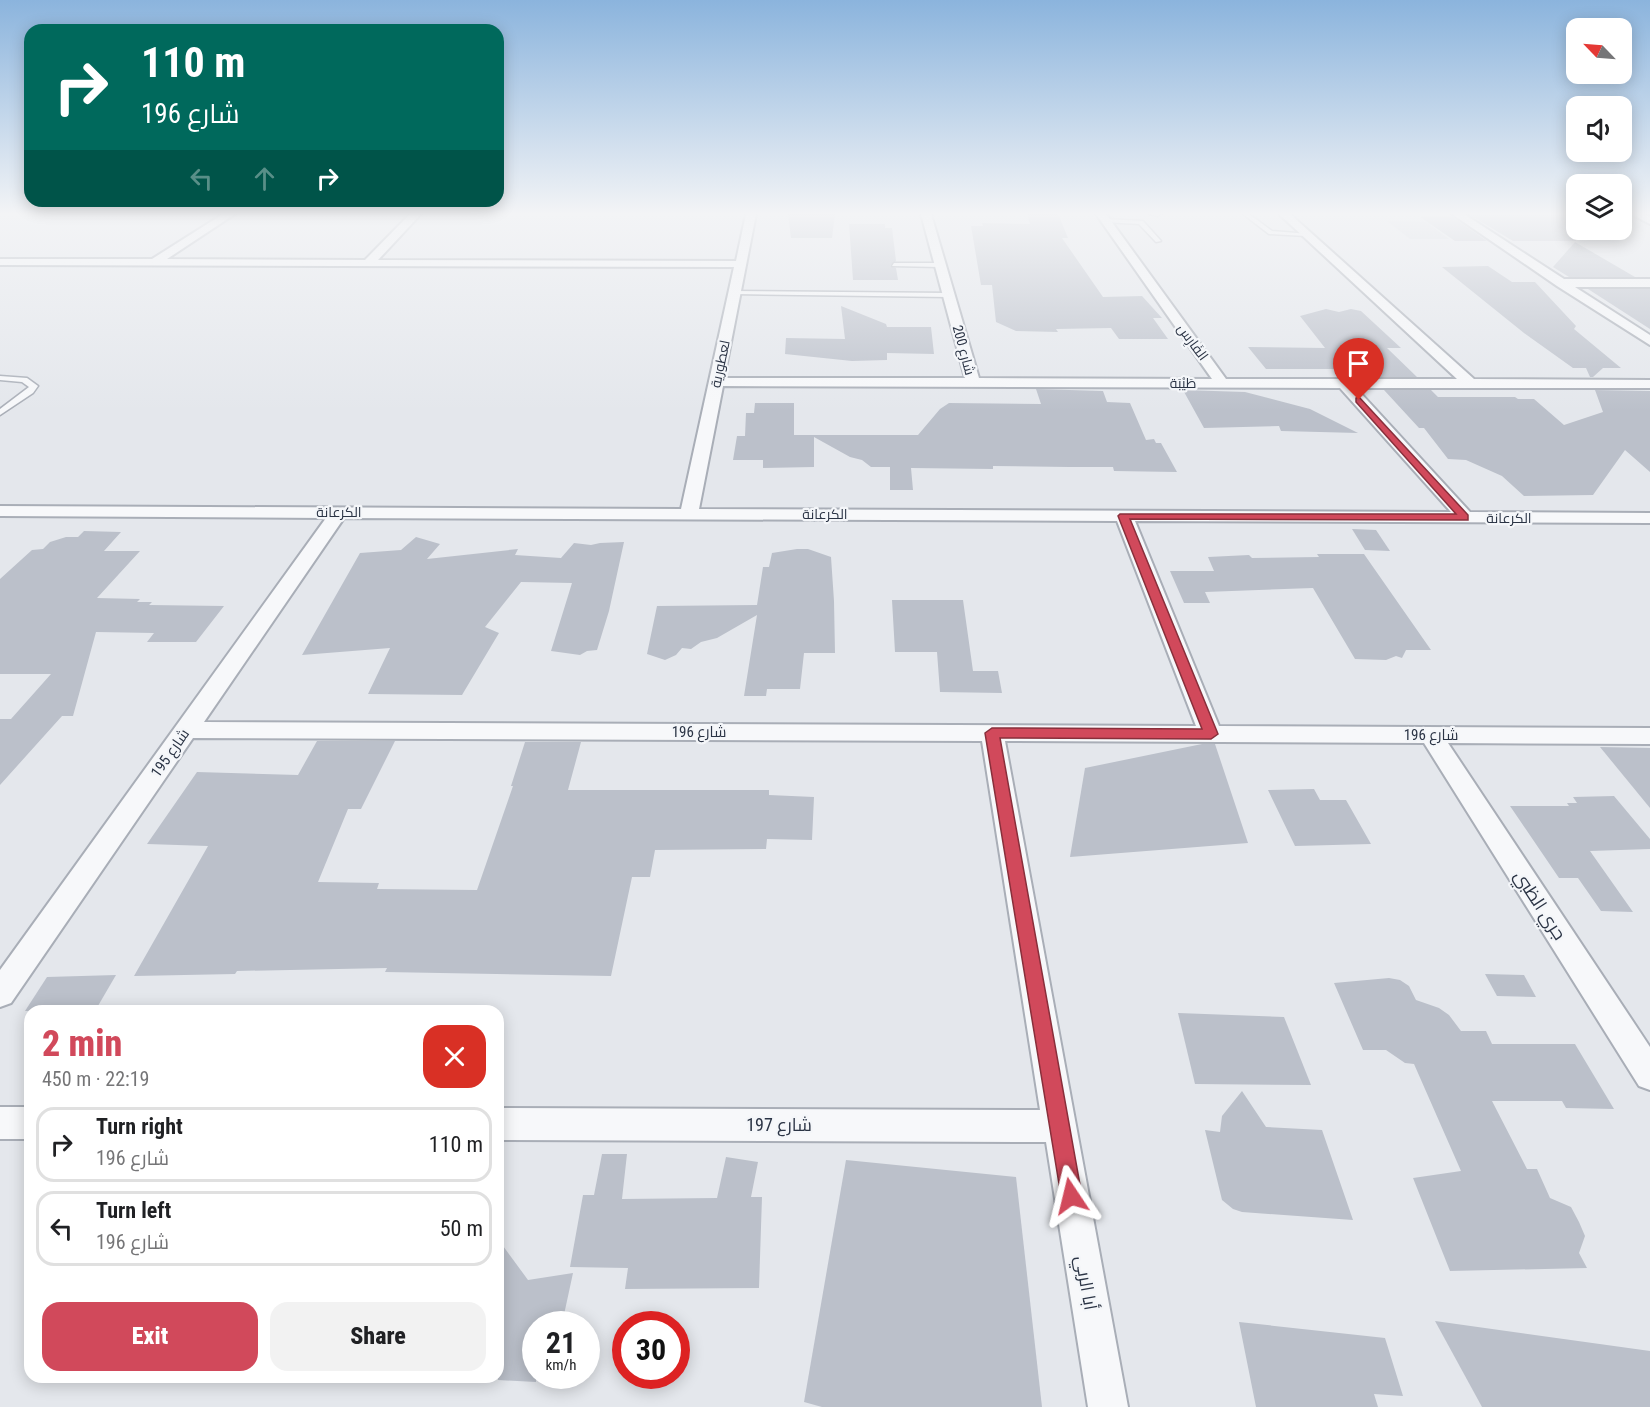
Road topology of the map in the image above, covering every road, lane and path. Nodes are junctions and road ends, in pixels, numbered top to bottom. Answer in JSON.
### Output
{"nodes":[{"id":1,"x":738,"y":280,"type":"edge"},
{"id":2,"x":944,"y":280,"type":"edge"},
{"id":3,"x":1149,"y":280,"type":"edge"},
{"id":4,"x":1356,"y":280,"type":"edge"},
{"id":5,"x":1556,"y":280,"type":"edge"},
{"id":6,"x":1561,"y":283,"type":"junction"},
{"id":7,"x":1650,"y":284,"type":"edge"},
{"id":8,"x":735,"y":292,"type":"junction"},
{"id":9,"x":949,"y":295,"type":"junction"},
{"id":10,"x":1650,"y":342,"type":"edge"},
{"id":11,"x":0,"y":378,"type":"edge"},
{"id":12,"x":716,"y":382,"type":"junction"},
{"id":13,"x":973,"y":383,"type":"junction"},
{"id":14,"x":1222,"y":383,"type":"junction"},
{"id":15,"x":1344,"y":383,"type":"junction"},
{"id":16,"x":1471,"y":384,"type":"junction"},
{"id":17,"x":1650,"y":384,"type":"edge"},
{"id":18,"x":0,"y":413,"type":"edge"},
{"id":19,"x":339,"y":512,"type":"junction"},
{"id":20,"x":689,"y":514,"type":"junction"},
{"id":21,"x":5,"y":515,"type":"edge"},
{"id":22,"x":1124,"y":516,"type":"junction"},
{"id":23,"x":1465,"y":518,"type":"junction"},
{"id":24,"x":1650,"y":518,"type":"edge"},
{"id":25,"x":186,"y":730,"type":"junction"},
{"id":26,"x":992,"y":733,"type":"junction"},
{"id":27,"x":1211,"y":734,"type":"junction"},
{"id":28,"x":1431,"y":735,"type":"junction"},
{"id":29,"x":1650,"y":736,"type":"edge"},
{"id":30,"x":0,"y":994,"type":"edge"},
{"id":31,"x":1650,"y":1075,"type":"edge"},
{"id":32,"x":0,"y":1123,"type":"edge"},
{"id":33,"x":24,"y":1123,"type":"edge"},
{"id":34,"x":504,"y":1124,"type":"edge"},
{"id":35,"x":1059,"y":1126,"type":"junction"},
{"id":36,"x":1108,"y":1407,"type":"edge"}],
"edges":[{"from":1,"to":8,"type":"street","name":"لعطورية"},
{"from":2,"to":9,"type":"street","name":"شارع 200"},
{"from":3,"to":14,"type":"street","name":"الفَارِس"},
{"from":4,"to":16,"type":"street"},
{"from":5,"to":6,"type":"street"},
{"from":6,"to":7,"type":"street"},
{"from":6,"to":10,"type":"street"},
{"from":8,"to":9,"type":"lane"},
{"from":8,"to":12,"type":"street","name":"لعطورية"},
{"from":9,"to":13,"type":"street","name":"شارع 200"},
{"from":11,"to":18,"type":"lane"},
{"from":12,"to":13,"type":"street","name":"طَيْبَة"},
{"from":12,"to":20,"type":"street","name":"لعطورية"},
{"from":13,"to":14,"type":"street","name":"طَيْبَة"},
{"from":14,"to":15,"type":"street","name":"طَيْبَة"},
{"from":15,"to":16,"type":"street","name":"طَيْبَة"},
{"from":15,"to":23,"type":"street"},
{"from":16,"to":17,"type":"street","name":"طَيْبَة"},
{"from":19,"to":20,"type":"street","name":"الكرعانة"},
{"from":19,"to":21,"type":"street","name":"الكرعانة"},
{"from":19,"to":25,"type":"street","name":"شارع 195"},
{"from":20,"to":22,"type":"street","name":"الكرعانة"},
{"from":22,"to":23,"type":"street","name":"الكرعانة"},
{"from":22,"to":27,"type":"street"},
{"from":23,"to":24,"type":"street","name":"الكرعانة"},
{"from":25,"to":26,"type":"street","name":"شارع 196"},
{"from":25,"to":30,"type":"street","name":"شارع 195"},
{"from":26,"to":27,"type":"street","name":"شارع 196"},
{"from":26,"to":35,"type":"street","name":"أبا الربي"},
{"from":27,"to":28,"type":"street","name":"شارع 196"},
{"from":28,"to":29,"type":"street","name":"شارع 196"},
{"from":28,"to":31,"type":"street","name":"جري الظبي"},
{"from":32,"to":33,"type":"street"},
{"from":34,"to":35,"type":"street","name":"شارع 197"},
{"from":35,"to":36,"type":"street","name":"أبا الربي"}]}
